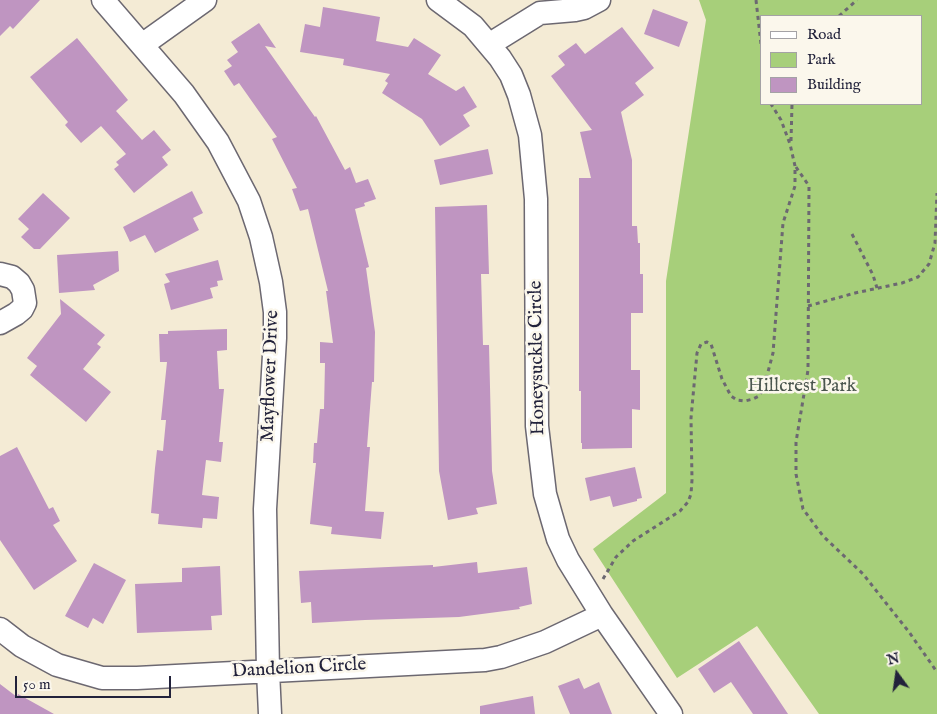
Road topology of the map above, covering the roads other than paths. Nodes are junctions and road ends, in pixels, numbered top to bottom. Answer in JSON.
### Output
{"nodes":[{"id":1,"x":103,"y":0,"type":"edge"},
{"id":2,"x":205,"y":0,"type":"edge"},
{"id":3,"x":438,"y":0,"type":"edge"},
{"id":4,"x":598,"y":0,"type":"edge"},
{"id":5,"x":542,"y":6,"type":"edge"},
{"id":6,"x":490,"y":44,"type":"junction"},
{"id":7,"x":142,"y":45,"type":"junction"},
{"id":8,"x":0,"y":274,"type":"edge"},
{"id":9,"x":0,"y":322,"type":"edge"},
{"id":10,"x":602,"y":615,"type":"junction"},
{"id":11,"x":0,"y":629,"type":"edge"},
{"id":12,"x":268,"y":671,"type":"junction"},
{"id":13,"x":270,"y":714,"type":"edge"},
{"id":14,"x":671,"y":714,"type":"edge"}],
"edges":[{"from":1,"to":7,"type":"street","name":"Mayflower Drive"},
{"from":2,"to":7,"type":"street"},
{"from":3,"to":6,"type":"street","name":"Honeysuckle Circle"},
{"from":4,"to":5,"type":"street"},
{"from":5,"to":6,"type":"street"},
{"from":6,"to":10,"type":"street","name":"Honeysuckle Circle"},
{"from":7,"to":12,"type":"street","name":"Mayflower Drive"},
{"from":8,"to":9,"type":"street"},
{"from":10,"to":12,"type":"street","name":"Dandelion Circle"},
{"from":10,"to":14,"type":"street","name":"Honeysuckle Circle"},
{"from":11,"to":12,"type":"street","name":"Dandelion Circle"},
{"from":12,"to":13,"type":"street","name":"Mayflower Drive"}]}
